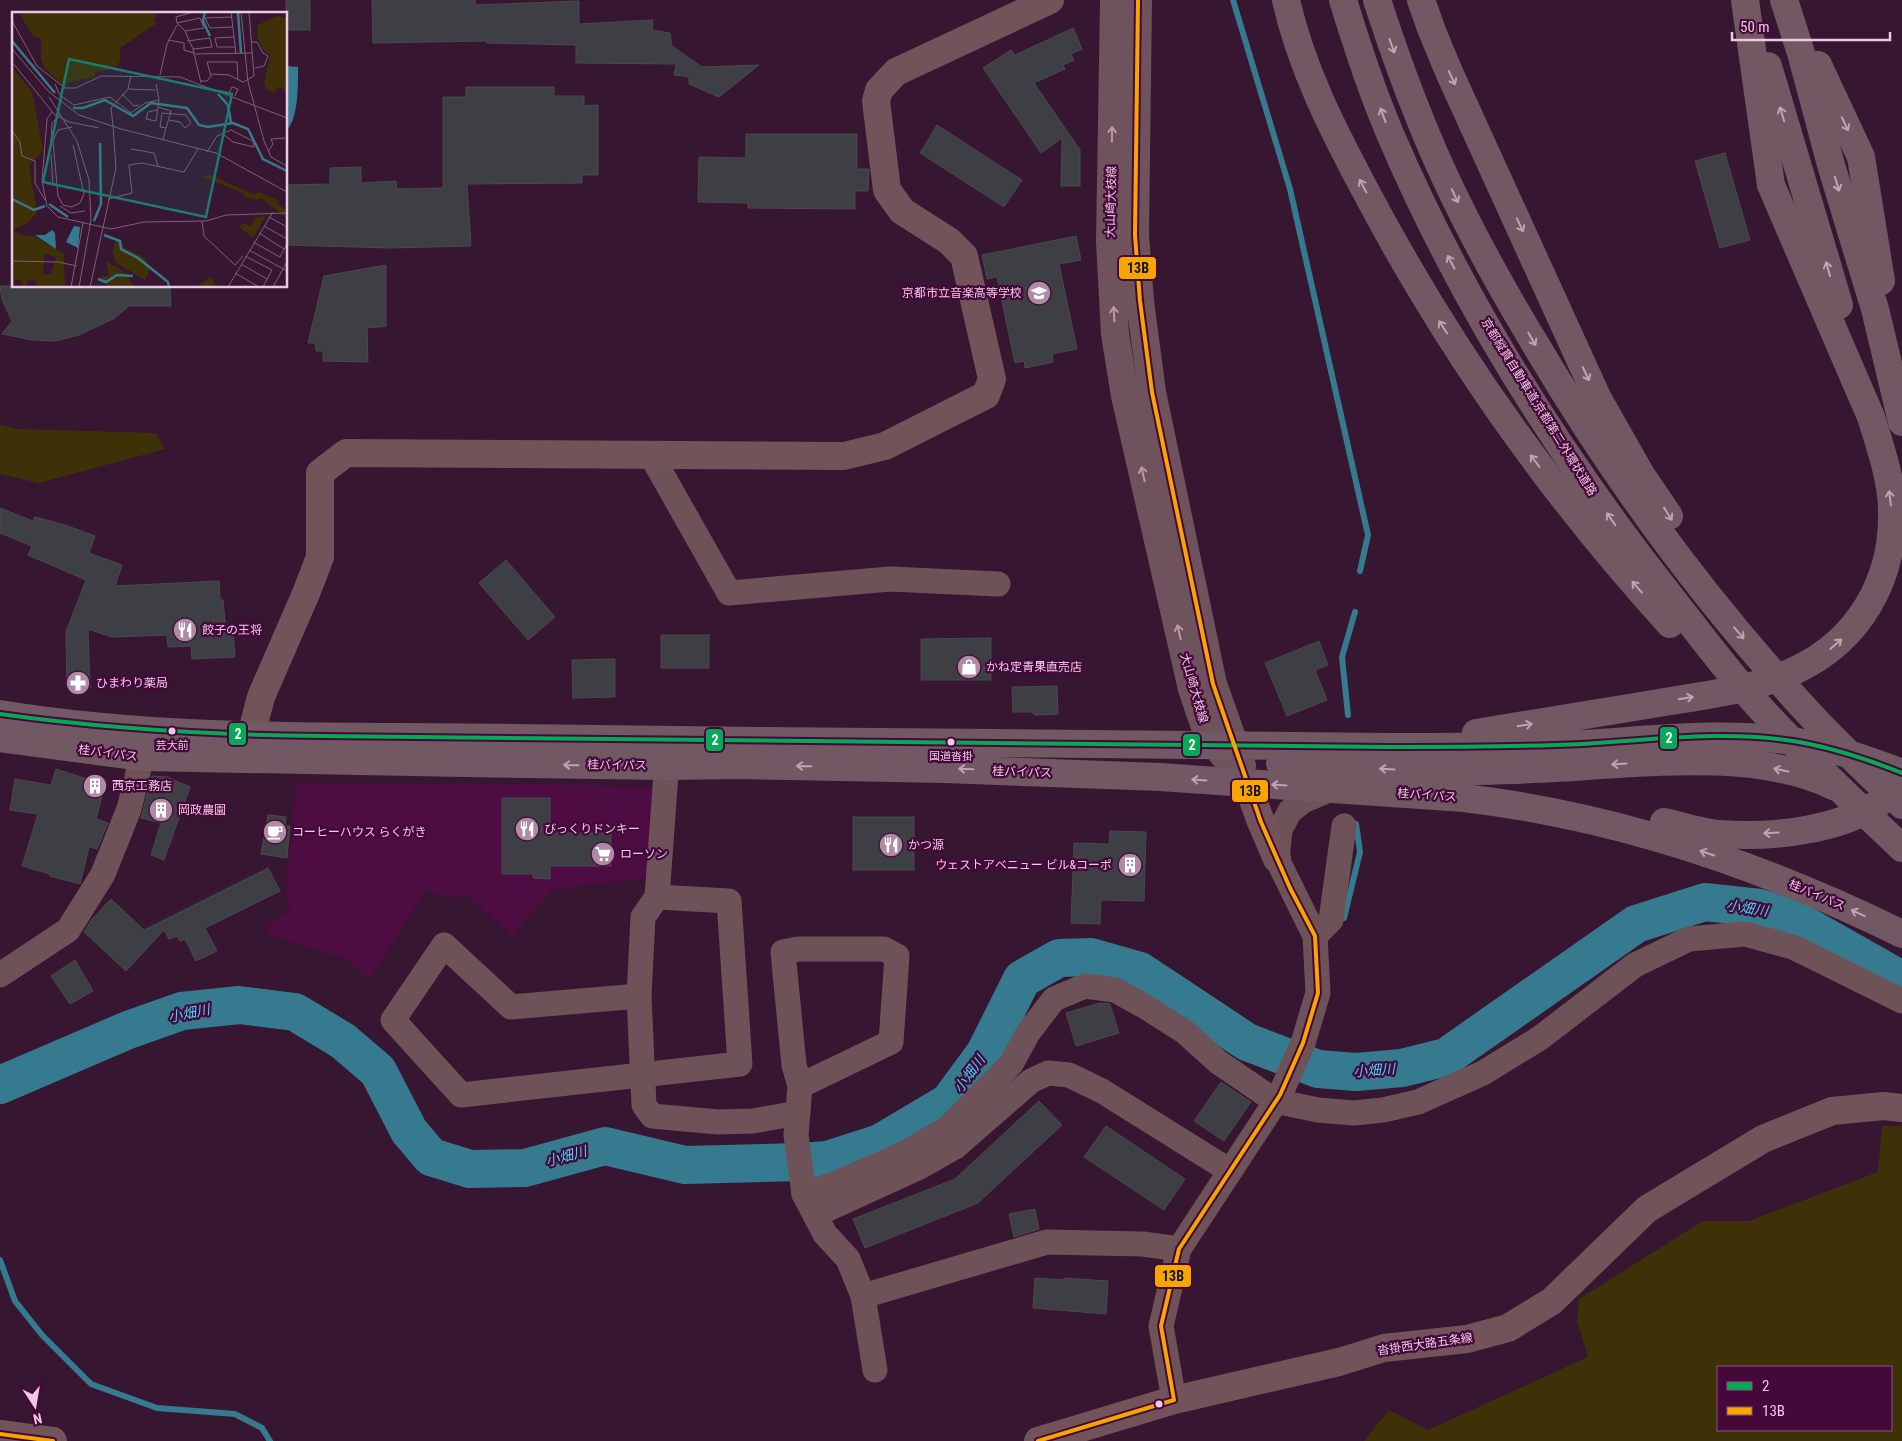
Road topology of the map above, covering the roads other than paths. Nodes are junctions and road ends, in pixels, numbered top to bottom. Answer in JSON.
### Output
{"nodes":[{"id":1,"x":1050,"y":0,"type":"edge"},
{"id":2,"x":1114,"y":0,"type":"edge"},
{"id":3,"x":1138,"y":0,"type":"edge"},
{"id":4,"x":1286,"y":0,"type":"edge"},
{"id":5,"x":1342,"y":0,"type":"edge"},
{"id":6,"x":1377,"y":0,"type":"edge"},
{"id":7,"x":1421,"y":0,"type":"edge"},
{"id":8,"x":1746,"y":0,"type":"edge"},
{"id":9,"x":1786,"y":0,"type":"edge"},
{"id":10,"x":1902,"y":410,"type":"edge"},
{"id":11,"x":1902,"y":422,"type":"edge"},
{"id":12,"x":651,"y":455,"type":"junction"},
{"id":13,"x":998,"y":584,"type":"dead end"},
{"id":14,"x":1707,"y":596,"type":"junction"},
{"id":15,"x":1676,"y":618,"type":"junction"},
{"id":16,"x":0,"y":714,"type":"edge"},
{"id":17,"x":0,"y":738,"type":"edge"},
{"id":18,"x":142,"y":744,"type":"junction"},
{"id":19,"x":250,"y":747,"type":"junction"},
{"id":20,"x":1391,"y":747,"type":"junction"},
{"id":21,"x":668,"y":753,"type":"junction"},
{"id":22,"x":1234,"y":758,"type":"junction"},
{"id":23,"x":1902,"y":773,"type":"edge"},
{"id":24,"x":1902,"y":782,"type":"edge"},
{"id":25,"x":1416,"y":783,"type":"junction"},
{"id":26,"x":1331,"y":789,"type":"junction"},
{"id":27,"x":1902,"y":805,"type":"edge"},
{"id":28,"x":1344,"y":826,"type":"dead end"},
{"id":29,"x":1902,"y":829,"type":"edge"},
{"id":30,"x":1902,"y":848,"type":"edge"},
{"id":31,"x":1277,"y":859,"type":"junction"},
{"id":32,"x":657,"y":897,"type":"junction"},
{"id":33,"x":1902,"y":934,"type":"edge"},
{"id":34,"x":1315,"y":936,"type":"junction"},
{"id":35,"x":2,"y":971,"type":"edge"},
{"id":36,"x":639,"y":996,"type":"junction"},
{"id":37,"x":1902,"y":1001,"type":"edge"},
{"id":38,"x":643,"y":1076,"type":"junction"},
{"id":39,"x":800,"y":1086,"type":"junction"},
{"id":40,"x":1278,"y":1098,"type":"junction"},
{"id":41,"x":1902,"y":1108,"type":"edge"},
{"id":42,"x":797,"y":1124,"type":"junction"},
{"id":43,"x":1230,"y":1171,"type":"junction"},
{"id":44,"x":807,"y":1198,"type":"junction"},
{"id":45,"x":1179,"y":1249,"type":"junction"},
{"id":46,"x":863,"y":1296,"type":"junction"},
{"id":47,"x":875,"y":1370,"type":"dead end"},
{"id":48,"x":1174,"y":1400,"type":"junction"},
{"id":49,"x":0,"y":1434,"type":"edge"},
{"id":50,"x":40,"y":1440,"type":"edge"},
{"id":51,"x":1038,"y":1441,"type":"edge"}],
"edges":[{"from":1,"to":12,"type":"street"},
{"from":22,"to":2,"type":"main road","name":"大山崎大枝線","one_way":true},
{"from":3,"to":22,"type":"main road","name":"大山崎大枝線"},
{"from":15,"to":4,"type":"highway","one_way":true},
{"from":15,"to":5,"type":"highway","name":"京都縦貫自動車道;京都第二外環状道路","one_way":true},
{"from":6,"to":14,"type":"highway","one_way":true},
{"from":7,"to":14,"type":"highway","one_way":true},
{"from":20,"to":8,"type":"highway","one_way":true},
{"from":9,"to":10,"type":"highway","one_way":true},
{"from":9,"to":11,"type":"highway","one_way":true},
{"from":12,"to":13,"type":"street"},
{"from":12,"to":19,"type":"street"},
{"from":14,"to":27,"type":"highway","one_way":true},
{"from":15,"to":30,"type":"highway","name":"京都縦貫自動車道;京都第二外環状道路"},
{"from":16,"to":18,"type":"highway","name":"桂バイパス"},
{"from":17,"to":18,"type":"highway","name":"桂バイパス"},
{"from":18,"to":19,"type":"highway","name":"桂バイパス"},
{"from":18,"to":35,"type":"street"},
{"from":19,"to":21,"type":"highway","name":"桂バイパス"},
{"from":20,"to":22,"type":"highway","name":"桂バイパス"},
{"from":20,"to":23,"type":"highway","name":"桂バイパス"},
{"from":21,"to":22,"type":"highway","name":"桂バイパス"},
{"from":22,"to":21,"type":"highway","name":"桂バイパス","one_way":true},
{"from":21,"to":32,"type":"street"},
{"from":25,"to":22,"type":"highway","one_way":true},
{"from":26,"to":22,"type":"highway","name":"桂バイパス","one_way":true},
{"from":22,"to":31,"type":"street"},
{"from":24,"to":25,"type":"highway","one_way":true},
{"from":25,"to":26,"type":"highway","name":"桂バイパス"},
{"from":29,"to":25,"type":"highway","one_way":true},
{"from":33,"to":25,"type":"highway","name":"桂バイパス","one_way":true},
{"from":26,"to":31,"type":"street"},
{"from":28,"to":34,"type":"street"},
{"from":31,"to":34,"type":"street"},
{"from":32,"to":36,"type":"street"},
{"from":32,"to":38,"type":"street"},
{"from":34,"to":40,"type":"street"},
{"from":36,"to":38,"type":"street"},
{"from":36,"to":38,"type":"street"},
{"from":37,"to":40,"type":"street"},
{"from":38,"to":42,"type":"street"},
{"from":39,"to":39,"type":"street"},
{"from":39,"to":42,"type":"street"},
{"from":40,"to":43,"type":"street"},
{"from":40,"to":44,"type":"street"},
{"from":41,"to":48,"type":"street","name":"沓掛西大路五条線"},
{"from":42,"to":44,"type":"street"},
{"from":43,"to":44,"type":"street"},
{"from":43,"to":45,"type":"street"},
{"from":44,"to":46,"type":"street"},
{"from":45,"to":46,"type":"street"},
{"from":45,"to":48,"type":"street"},
{"from":46,"to":47,"type":"street"},
{"from":48,"to":51,"type":"street","name":"沓掛西大路五条線"},
{"from":49,"to":50,"type":"street"}]}
